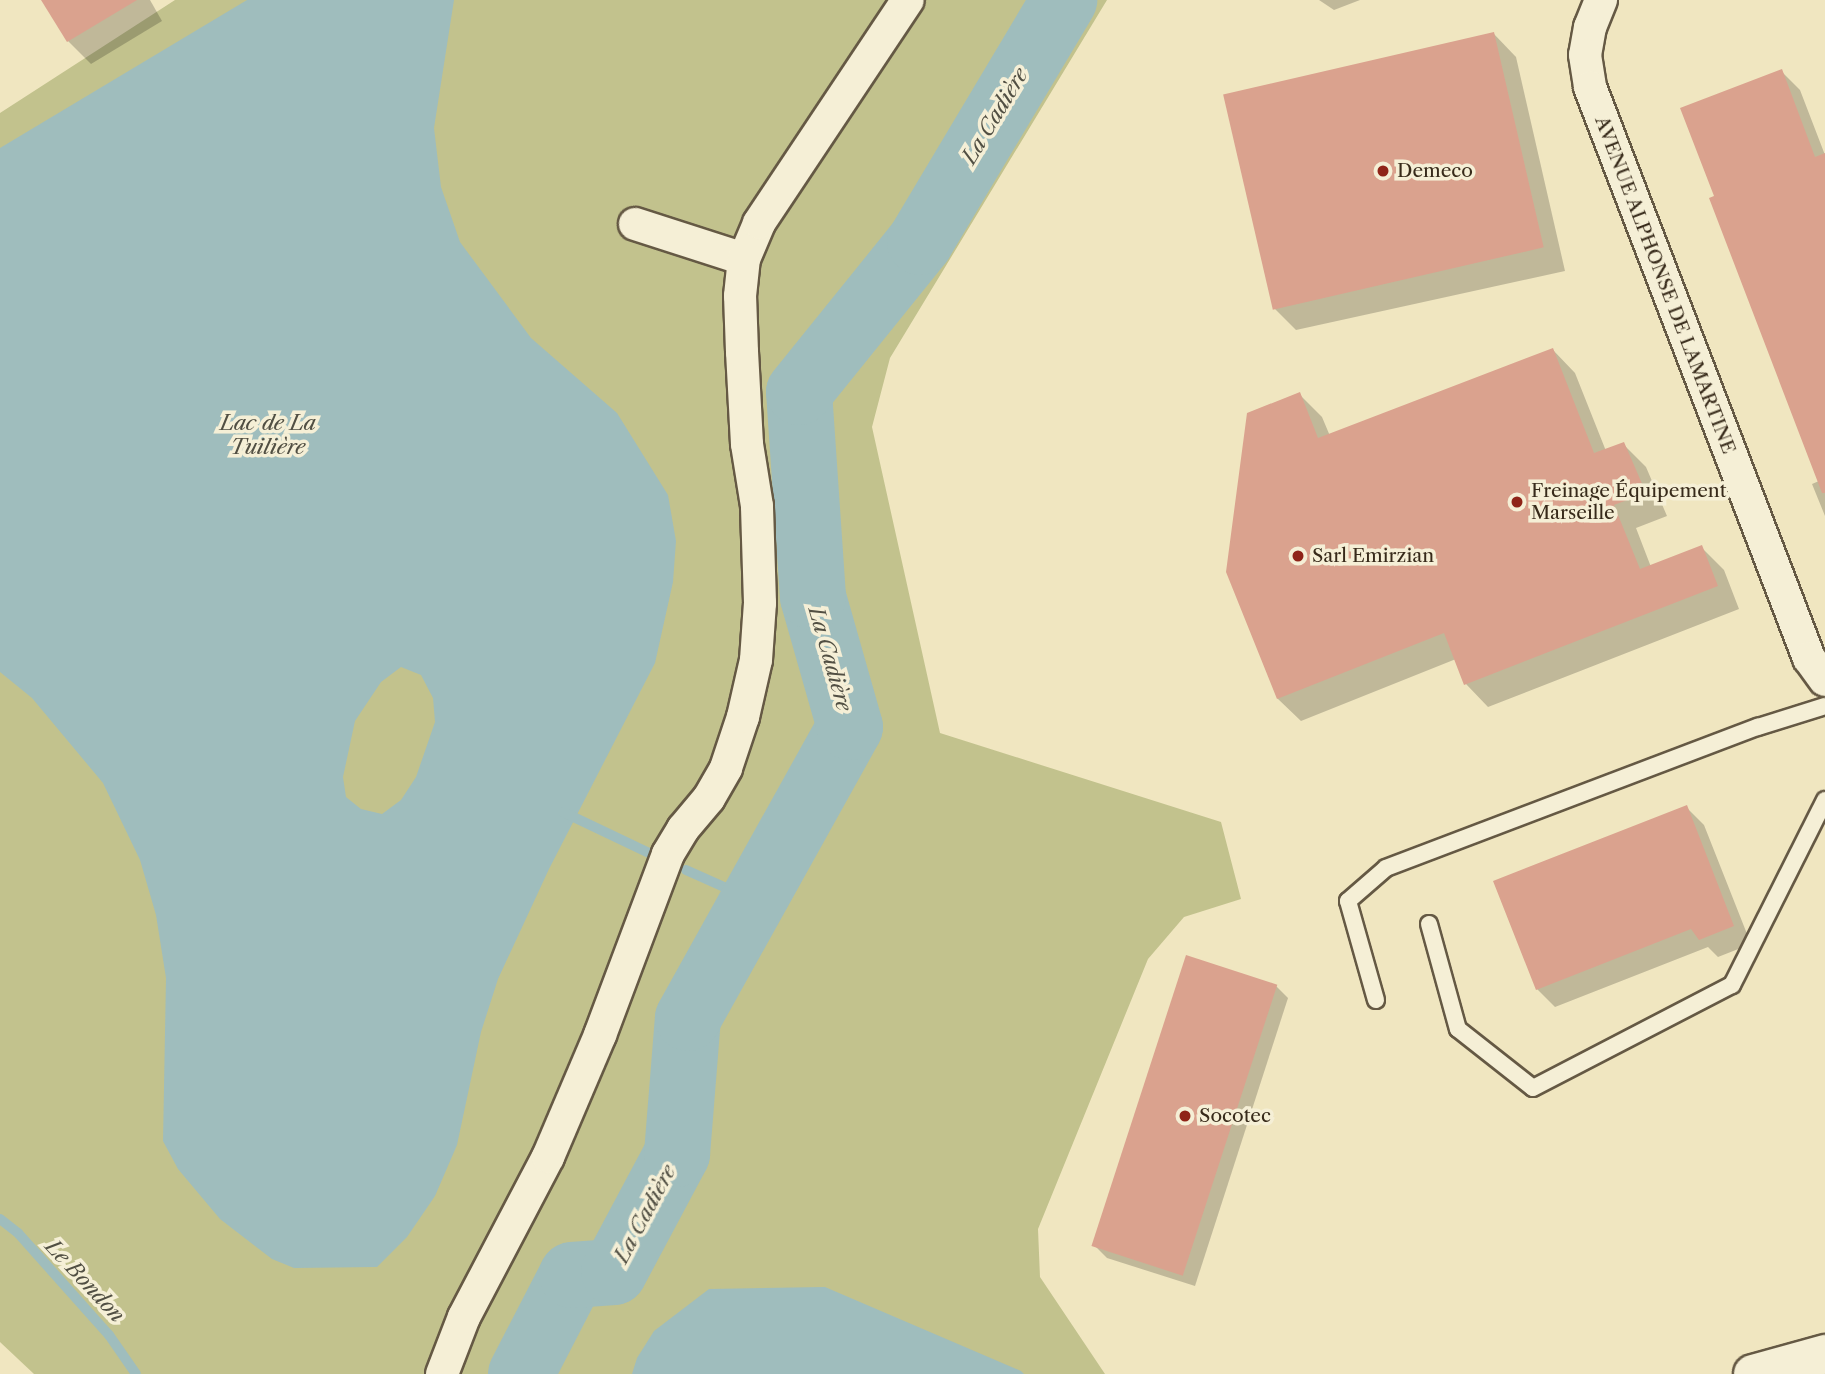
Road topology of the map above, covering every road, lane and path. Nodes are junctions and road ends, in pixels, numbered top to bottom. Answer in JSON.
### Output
{"nodes":[{"id":1,"x":908,"y":0,"type":"edge"},
{"id":2,"x":1601,"y":0,"type":"edge"},
{"id":3,"x":635,"y":224,"type":"dead end"},
{"id":4,"x":744,"y":259,"type":"junction"},
{"id":5,"x":1825,"y":680,"type":"edge"},
{"id":6,"x":1825,"y":706,"type":"edge"},
{"id":7,"x":1825,"y":800,"type":"edge"},
{"id":8,"x":1429,"y":924,"type":"dead end"},
{"id":9,"x":1376,"y":1000,"type":"dead end"},
{"id":10,"x":1825,"y":1354,"type":"edge"},
{"id":11,"x":442,"y":1374,"type":"edge"},
{"id":12,"x":1754,"y":1374,"type":"edge"}],
"edges":[{"from":1,"to":4,"type":"street"},
{"from":2,"to":5,"type":"street","name":"AVENUE ALPHONSE DE LAMARTINE"},
{"from":3,"to":4,"type":"street"},
{"from":4,"to":11,"type":"street"},
{"from":6,"to":9,"type":"lane"},
{"from":7,"to":8,"type":"lane"},
{"from":10,"to":12,"type":"main road"}]}
